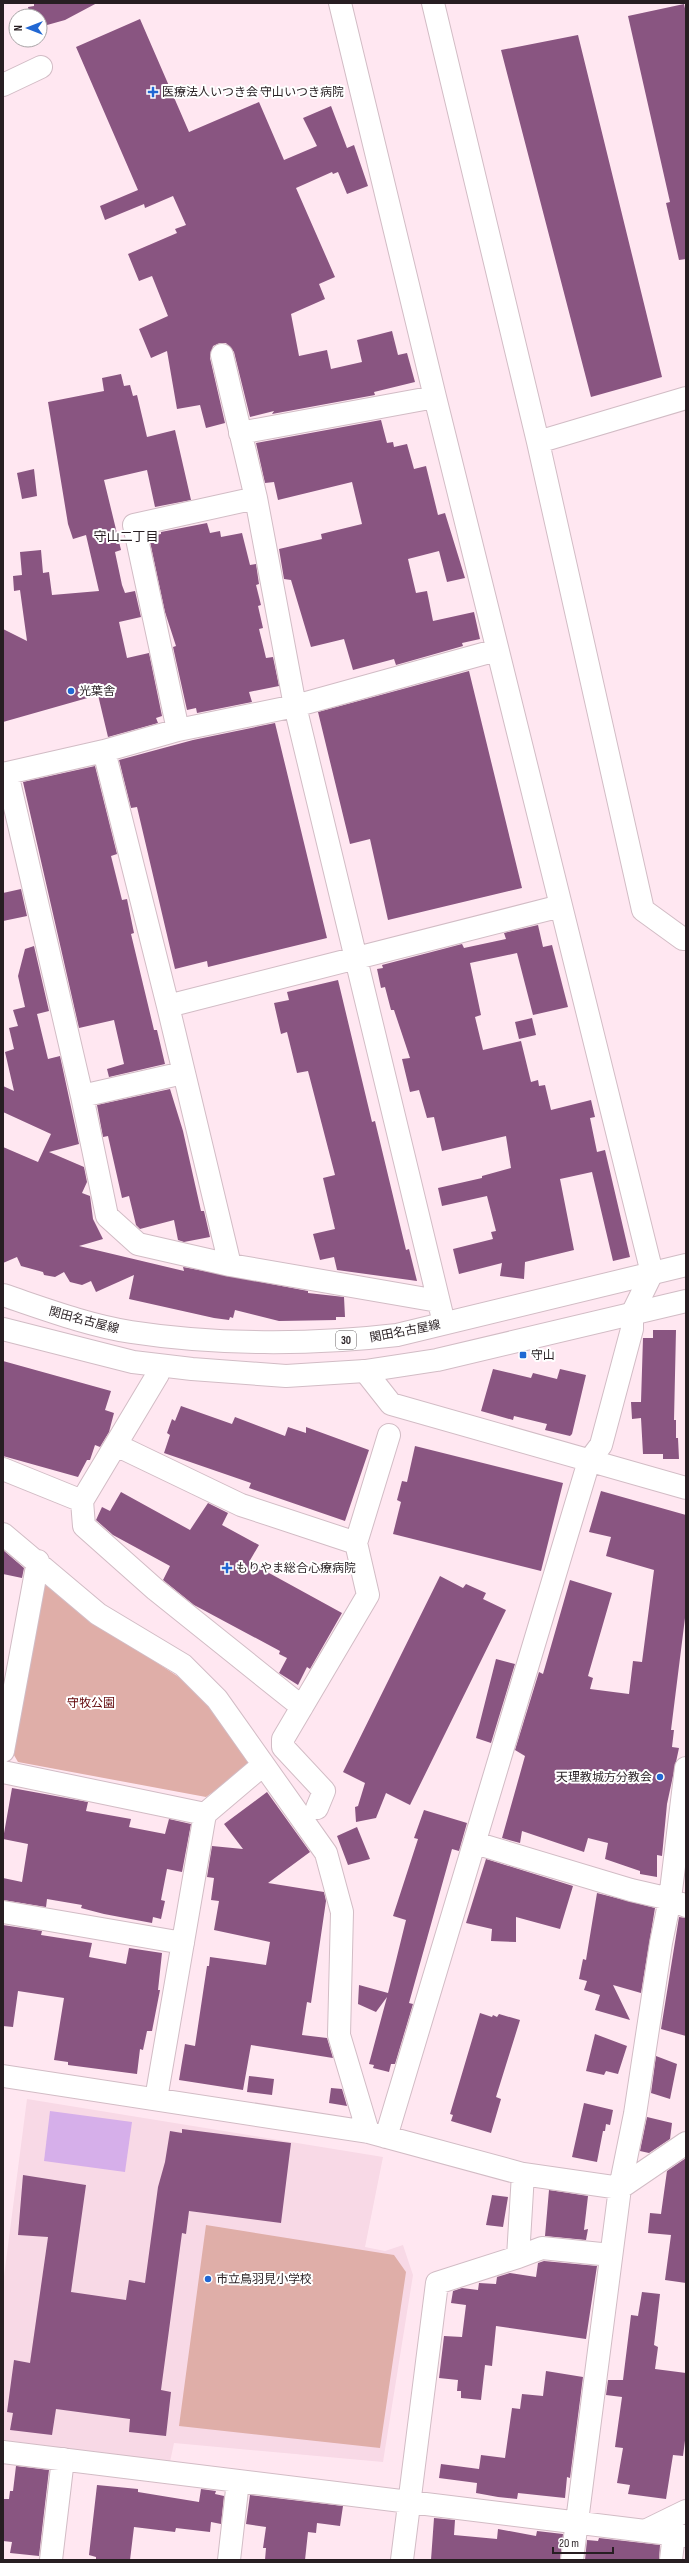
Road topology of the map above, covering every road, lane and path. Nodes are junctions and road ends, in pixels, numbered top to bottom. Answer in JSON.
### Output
{"nodes":[{"id":1,"x":340,"y":3,"type":"edge"},
{"id":2,"x":433,"y":3,"type":"edge"},
{"id":3,"x":41,"y":67,"type":"dead end"},
{"id":4,"x":3,"y":85,"type":"edge"},
{"id":5,"x":222,"y":355,"type":"dead end"},
{"id":6,"x":435,"y":397,"type":"junction"},
{"id":7,"x":686,"y":398,"type":"edge"},
{"id":8,"x":240,"y":433,"type":"junction"},
{"id":9,"x":538,"y":442,"type":"junction"},
{"id":10,"x":256,"y":498,"type":"junction"},
{"id":11,"x":498,"y":650,"type":"junction"},
{"id":12,"x":295,"y":706,"type":"junction"},
{"id":13,"x":178,"y":730,"type":"junction"},
{"id":14,"x":104,"y":751,"type":"junction"},
{"id":15,"x":5,"y":774,"type":"edge"},
{"id":16,"x":561,"y":906,"type":"junction"},
{"id":17,"x":686,"y":939,"type":"edge"},
{"id":18,"x":357,"y":959,"type":"junction"},
{"id":19,"x":168,"y":1006,"type":"junction"},
{"id":20,"x":183,"y":1073,"type":"junction"},
{"id":21,"x":82,"y":1096,"type":"junction"},
{"id":22,"x":230,"y":1265,"type":"junction"},
{"id":23,"x":686,"y":1265,"type":"edge"},
{"id":24,"x":652,"y":1273,"type":"junction"},
{"id":25,"x":3,"y":1296,"type":"edge"},
{"id":26,"x":686,"y":1300,"type":"edge"},
{"id":27,"x":438,"y":1301,"type":"junction"},
{"id":28,"x":632,"y":1314,"type":"junction"},
{"id":29,"x":444,"y":1323,"type":"junction"},
{"id":30,"x":3,"y":1329,"type":"edge"},
{"id":31,"x":365,"y":1371,"type":"junction"},
{"id":32,"x":158,"y":1374,"type":"dead end"},
{"id":33,"x":389,"y":1435,"type":"dead end"},
{"id":34,"x":116,"y":1445,"type":"junction"},
{"id":35,"x":589,"y":1461,"type":"junction"},
{"id":36,"x":3,"y":1469,"type":"edge"},
{"id":37,"x":686,"y":1488,"type":"edge"},
{"id":38,"x":82,"y":1501,"type":"junction"},
{"id":39,"x":3,"y":1534,"type":"edge"},
{"id":40,"x":356,"y":1543,"type":"junction"},
{"id":41,"x":38,"y":1561,"type":"junction"},
{"id":42,"x":302,"y":1707,"type":"junction"},
{"id":43,"x":3,"y":1751,"type":"edge"},
{"id":44,"x":263,"y":1766,"type":"junction"},
{"id":45,"x":686,"y":1768,"type":"edge"},
{"id":46,"x":3,"y":1772,"type":"edge"},
{"id":47,"x":684,"y":1805,"type":"edge"},
{"id":48,"x":317,"y":1808,"type":"dead end"},
{"id":49,"x":205,"y":1814,"type":"junction"},
{"id":50,"x":475,"y":1843,"type":"junction"},
{"id":51,"x":678,"y":1902,"type":"edge"},
{"id":52,"x":3,"y":1912,"type":"edge"},
{"id":53,"x":183,"y":1942,"type":"junction"},
{"id":54,"x":3,"y":2076,"type":"edge"},
{"id":55,"x":156,"y":2099,"type":"junction"},
{"id":56,"x":377,"y":2134,"type":"junction"},
{"id":57,"x":686,"y":2143,"type":"edge"},
{"id":58,"x":523,"y":2174,"type":"junction"},
{"id":59,"x":620,"y":2188,"type":"junction"},
{"id":60,"x":611,"y":2255,"type":"junction"},
{"id":61,"x":518,"y":2257,"type":"junction"},
{"id":62,"x":3,"y":2452,"type":"edge"},
{"id":63,"x":63,"y":2459,"type":"junction"},
{"id":64,"x":238,"y":2481,"type":"junction"},
{"id":65,"x":409,"y":2502,"type":"junction"},
{"id":66,"x":686,"y":2511,"type":"edge"},
{"id":67,"x":577,"y":2522,"type":"junction"},
{"id":68,"x":645,"y":2531,"type":"junction"},
{"id":69,"x":680,"y":2535,"type":"edge"},
{"id":70,"x":51,"y":2560,"type":"edge"},
{"id":71,"x":228,"y":2560,"type":"edge"},
{"id":72,"x":402,"y":2560,"type":"edge"},
{"id":73,"x":572,"y":2560,"type":"edge"},
{"id":74,"x":671,"y":2560,"type":"edge"}],
"edges":[{"from":1,"to":6,"type":"street"},
{"from":2,"to":9,"type":"street"},
{"from":3,"to":4,"type":"street"},
{"from":5,"to":8,"type":"street"},
{"from":6,"to":8,"type":"street"},
{"from":6,"to":11,"type":"street"},
{"from":7,"to":9,"type":"street"},
{"from":8,"to":10,"type":"street"},
{"from":9,"to":17,"type":"street"},
{"from":10,"to":12,"type":"street"},
{"from":10,"to":13,"type":"street"},
{"from":11,"to":12,"type":"street"},
{"from":11,"to":16,"type":"street"},
{"from":12,"to":13,"type":"street"},
{"from":12,"to":18,"type":"street"},
{"from":13,"to":14,"type":"street"},
{"from":14,"to":15,"type":"street"},
{"from":14,"to":19,"type":"street"},
{"from":15,"to":21,"type":"street"},
{"from":16,"to":18,"type":"street"},
{"from":16,"to":24,"type":"street"},
{"from":18,"to":19,"type":"street"},
{"from":18,"to":27,"type":"street"},
{"from":19,"to":20,"type":"street"},
{"from":20,"to":21,"type":"street"},
{"from":20,"to":22,"type":"street"},
{"from":21,"to":22,"type":"street"},
{"from":22,"to":27,"type":"street"},
{"from":23,"to":24,"type":"street","name":"関田名古屋線","number":"30"},
{"from":24,"to":28,"type":"street"},
{"from":24,"to":29,"type":"street","name":"関田名古屋線","number":"30"},
{"from":25,"to":29,"type":"street","name":"関田名古屋線","number":"30"},
{"from":26,"to":28,"type":"street"},
{"from":27,"to":29,"type":"street"},
{"from":28,"to":31,"type":"street"},
{"from":28,"to":35,"type":"street"},
{"from":30,"to":31,"type":"street"},
{"from":31,"to":35,"type":"street"},
{"from":32,"to":34,"type":"street"},
{"from":33,"to":40,"type":"street"},
{"from":34,"to":38,"type":"street"},
{"from":34,"to":40,"type":"street"},
{"from":35,"to":37,"type":"street"},
{"from":35,"to":50,"type":"street"},
{"from":36,"to":38,"type":"street"},
{"from":38,"to":42,"type":"street"},
{"from":39,"to":41,"type":"street"},
{"from":40,"to":42,"type":"street"},
{"from":41,"to":43,"type":"street"},
{"from":41,"to":44,"type":"street"},
{"from":42,"to":48,"type":"street"},
{"from":44,"to":49,"type":"street"},
{"from":44,"to":56,"type":"street"},
{"from":45,"to":47,"type":"street"},
{"from":46,"to":49,"type":"street"},
{"from":47,"to":51,"type":"street"},
{"from":49,"to":53,"type":"street"},
{"from":50,"to":51,"type":"street"},
{"from":50,"to":56,"type":"street"},
{"from":51,"to":59,"type":"street"},
{"from":52,"to":53,"type":"street"},
{"from":53,"to":55,"type":"street"},
{"from":54,"to":55,"type":"street"},
{"from":55,"to":56,"type":"street"},
{"from":56,"to":58,"type":"street"},
{"from":57,"to":59,"type":"street"},
{"from":58,"to":59,"type":"street"},
{"from":58,"to":61,"type":"street"},
{"from":59,"to":60,"type":"street"},
{"from":60,"to":61,"type":"street"},
{"from":60,"to":67,"type":"street"},
{"from":61,"to":65,"type":"street"},
{"from":62,"to":63,"type":"street"},
{"from":63,"to":64,"type":"street"},
{"from":63,"to":70,"type":"street"},
{"from":64,"to":65,"type":"street"},
{"from":64,"to":71,"type":"street"},
{"from":65,"to":67,"type":"street"},
{"from":65,"to":72,"type":"street"},
{"from":66,"to":68,"type":"street"},
{"from":67,"to":68,"type":"street"},
{"from":67,"to":73,"type":"street"},
{"from":68,"to":69,"type":"street"},
{"from":69,"to":74,"type":"street"}]}
